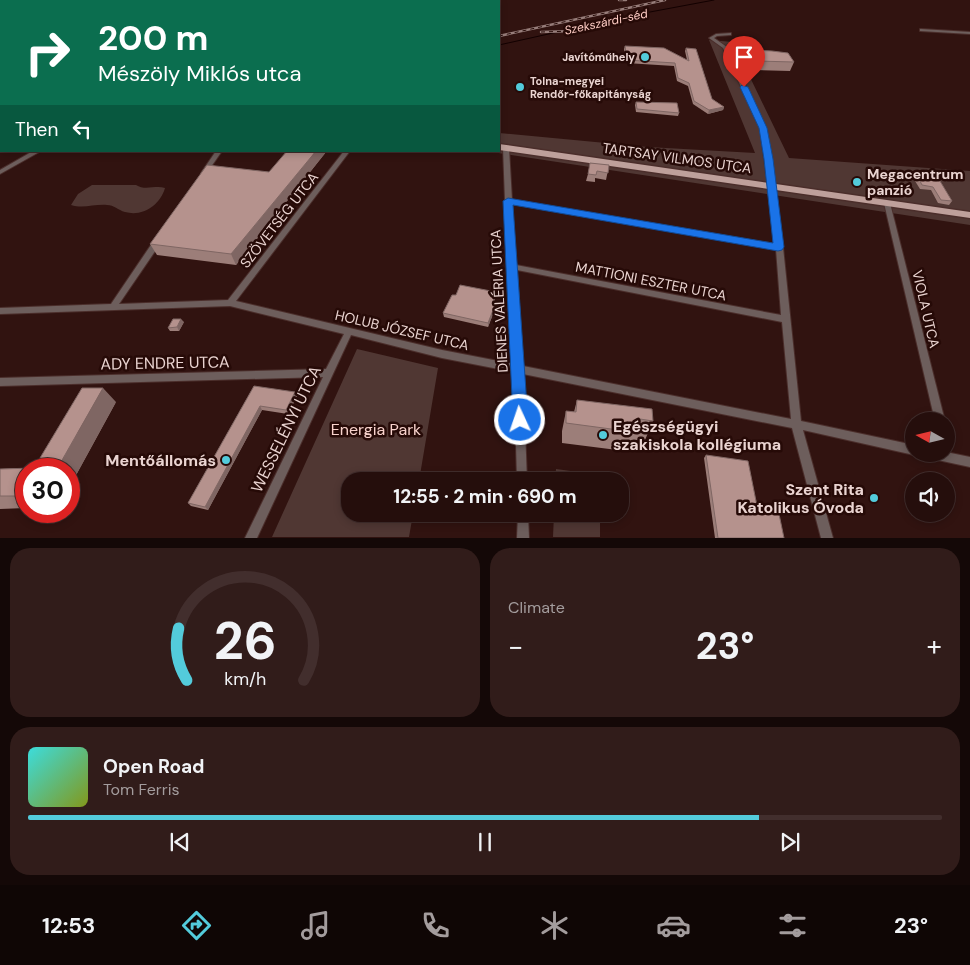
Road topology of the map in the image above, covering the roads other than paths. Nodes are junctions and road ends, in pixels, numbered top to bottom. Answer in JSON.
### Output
{"nodes":[{"id":1,"x":921,"y":30,"type":"dead end"},
{"id":2,"x":970,"y":33,"type":"edge"},
{"id":3,"x":730,"y":34,"type":"dead end"},
{"id":4,"x":502,"y":148,"type":"edge"},
{"id":5,"x":36,"y":152,"type":"edge"},
{"id":6,"x":218,"y":152,"type":"edge"},
{"id":7,"x":346,"y":152,"type":"edge"},
{"id":8,"x":0,"y":172,"type":"edge"},
{"id":9,"x":202,"y":177,"type":"edge"},
{"id":10,"x":772,"y":186,"type":"junction"},
{"id":11,"x":508,"y":201,"type":"junction"},
{"id":12,"x":887,"y":203,"type":"junction"},
{"id":13,"x":970,"y":215,"type":"edge"},
{"id":14,"x":164,"y":232,"type":"edge"},
{"id":15,"x":778,"y":247,"type":"junction"},
{"id":16,"x":512,"y":267,"type":"junction"},
{"id":17,"x":230,"y":303,"type":"junction"},
{"id":18,"x":113,"y":307,"type":"junction"},
{"id":19,"x":0,"y":311,"type":"edge"},
{"id":20,"x":785,"y":319,"type":"junction"},
{"id":21,"x":348,"y":333,"type":"junction"},
{"id":22,"x":518,"y":368,"type":"junction"},
{"id":23,"x":330,"y":373,"type":"junction"},
{"id":24,"x":0,"y":382,"type":"edge"},
{"id":25,"x":938,"y":412,"type":"edge"},
{"id":26,"x":796,"y":424,"type":"junction"},
{"id":27,"x":905,"y":448,"type":"edge"},
{"id":28,"x":955,"y":459,"type":"edge"},
{"id":29,"x":970,"y":462,"type":"edge"},
{"id":30,"x":522,"y":472,"type":"edge"},
{"id":31,"x":523,"y":522,"type":"edge"},
{"id":32,"x":251,"y":538,"type":"edge"},
{"id":33,"x":523,"y":538,"type":"edge"},
{"id":34,"x":827,"y":538,"type":"edge"}],
"edges":[{"from":1,"to":2,"type":"street"},
{"from":3,"to":10,"type":"street"},
{"from":4,"to":10,"type":"main road","name":"TARTSAY VILMOS UTCA"},
{"from":4,"to":11,"type":"street","name":"DIENES VALÉRIA UTCA"},
{"from":5,"to":8,"type":"street"},
{"from":6,"to":9,"type":"street"},
{"from":7,"to":17,"type":"street","name":"SZÖVETSÉG UTCA"},
{"from":10,"to":12,"type":"main road","name":"TARTSAY VILMOS UTCA"},
{"from":10,"to":15,"type":"street"},
{"from":11,"to":15,"type":"street"},
{"from":11,"to":16,"type":"street","name":"DIENES VALÉRIA UTCA"},
{"from":12,"to":13,"type":"main road","name":"TARTSAY VILMOS UTCA"},
{"from":12,"to":25,"type":"street","name":"VIOLA UTCA"},
{"from":14,"to":18,"type":"street"},
{"from":15,"to":20,"type":"street"},
{"from":16,"to":20,"type":"street","name":"MATTIONI ESZTER UTCA"},
{"from":16,"to":22,"type":"street","name":"DIENES VALÉRIA UTCA"},
{"from":17,"to":18,"type":"street","name":"HOLUB JÓZSEF UTCA"},
{"from":17,"to":21,"type":"street","name":"HOLUB JÓZSEF UTCA"},
{"from":18,"to":19,"type":"street","name":"HOLUB JÓZSEF UTCA"},
{"from":20,"to":26,"type":"street"},
{"from":21,"to":22,"type":"street","name":"HOLUB JÓZSEF UTCA"},
{"from":21,"to":23,"type":"street","name":"WESSELÉNYI UTCA"},
{"from":22,"to":26,"type":"street","name":"HOLUB JÓZSEF UTCA"},
{"from":22,"to":30,"type":"street","name":"DIENES VALÉRIA UTCA"},
{"from":23,"to":24,"type":"street","name":"ADY ENDRE UTCA"},
{"from":23,"to":32,"type":"street","name":"WESSELÉNYI UTCA"},
{"from":26,"to":27,"type":"street","name":"HOLUB JÓZSEF UTCA"},
{"from":26,"to":34,"type":"street"},
{"from":28,"to":29,"type":"street"},
{"from":31,"to":33,"type":"street"}]}
